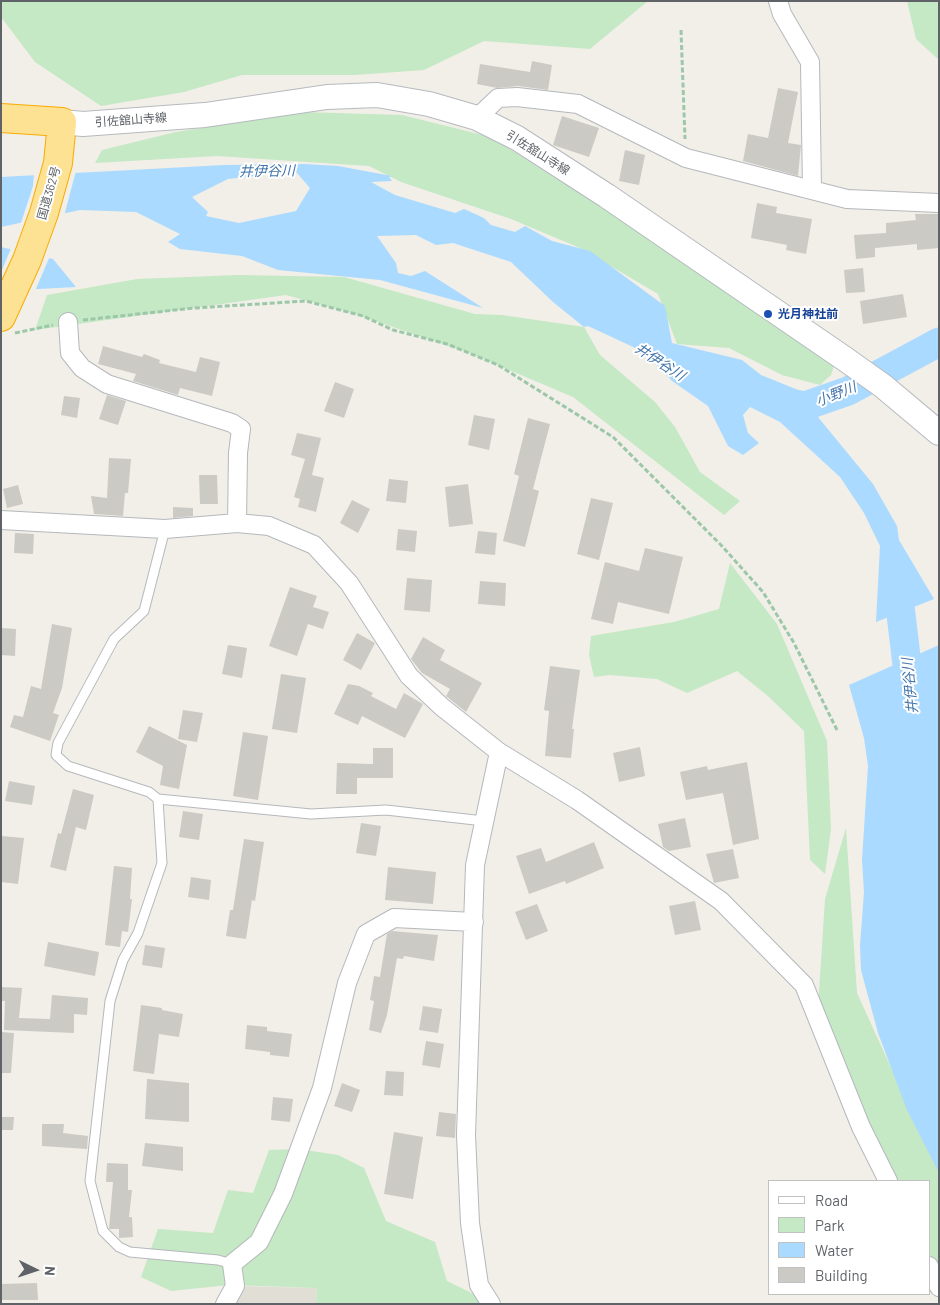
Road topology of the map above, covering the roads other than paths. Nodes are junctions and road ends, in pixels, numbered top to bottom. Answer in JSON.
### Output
{"nodes":[{"id":1,"x":778,"y":1,"type":"edge"},
{"id":2,"x":1,"y":118,"type":"edge"},
{"id":3,"x":477,"y":118,"type":"junction"},
{"id":4,"x":61,"y":134,"type":"junction"},
{"id":5,"x":812,"y":189,"type":"junction"},
{"id":6,"x":939,"y":203,"type":"edge"},
{"id":7,"x":4,"y":322,"type":"edge"},
{"id":8,"x":68,"y":322,"type":"road end"},
{"id":9,"x":939,"y":433,"type":"edge"},
{"id":10,"x":1,"y":520,"type":"edge"},
{"id":11,"x":237,"y":523,"type":"junction"},
{"id":12,"x":164,"y":529,"type":"junction"},
{"id":13,"x":499,"y":752,"type":"junction"},
{"id":14,"x":158,"y":799,"type":"junction"},
{"id":15,"x":484,"y":821,"type":"junction"},
{"id":16,"x":474,"y":922,"type":"junction"},
{"id":17,"x":888,"y":1180,"type":"edge"},
{"id":18,"x":232,"y":1264,"type":"junction"},
{"id":19,"x":930,"y":1268,"type":"edge"},
{"id":20,"x":939,"y":1287,"type":"edge"},
{"id":21,"x":226,"y":1304,"type":"edge"},
{"id":22,"x":491,"y":1304,"type":"edge"}],
"edges":[{"from":1,"to":5,"type":"street"},
{"from":2,"to":4,"type":"highway"},
{"from":3,"to":4,"type":"main road","name":"引佐舘山寺線"},
{"from":3,"to":5,"type":"street"},
{"from":3,"to":9,"type":"main road","name":"引佐舘山寺線"},
{"from":4,"to":7,"type":"highway","name":"国道362号"},
{"from":5,"to":6,"type":"street"},
{"from":8,"to":11,"type":"street"},
{"from":10,"to":12,"type":"street"},
{"from":11,"to":12,"type":"street"},
{"from":11,"to":13,"type":"street"},
{"from":12,"to":14,"type":"lane"},
{"from":13,"to":15,"type":"street"},
{"from":13,"to":17,"type":"street"},
{"from":14,"to":15,"type":"lane"},
{"from":14,"to":18,"type":"lane"},
{"from":15,"to":16,"type":"street"},
{"from":16,"to":18,"type":"street"},
{"from":16,"to":22,"type":"street"},
{"from":18,"to":21,"type":"street"},
{"from":19,"to":20,"type":"street"}]}
